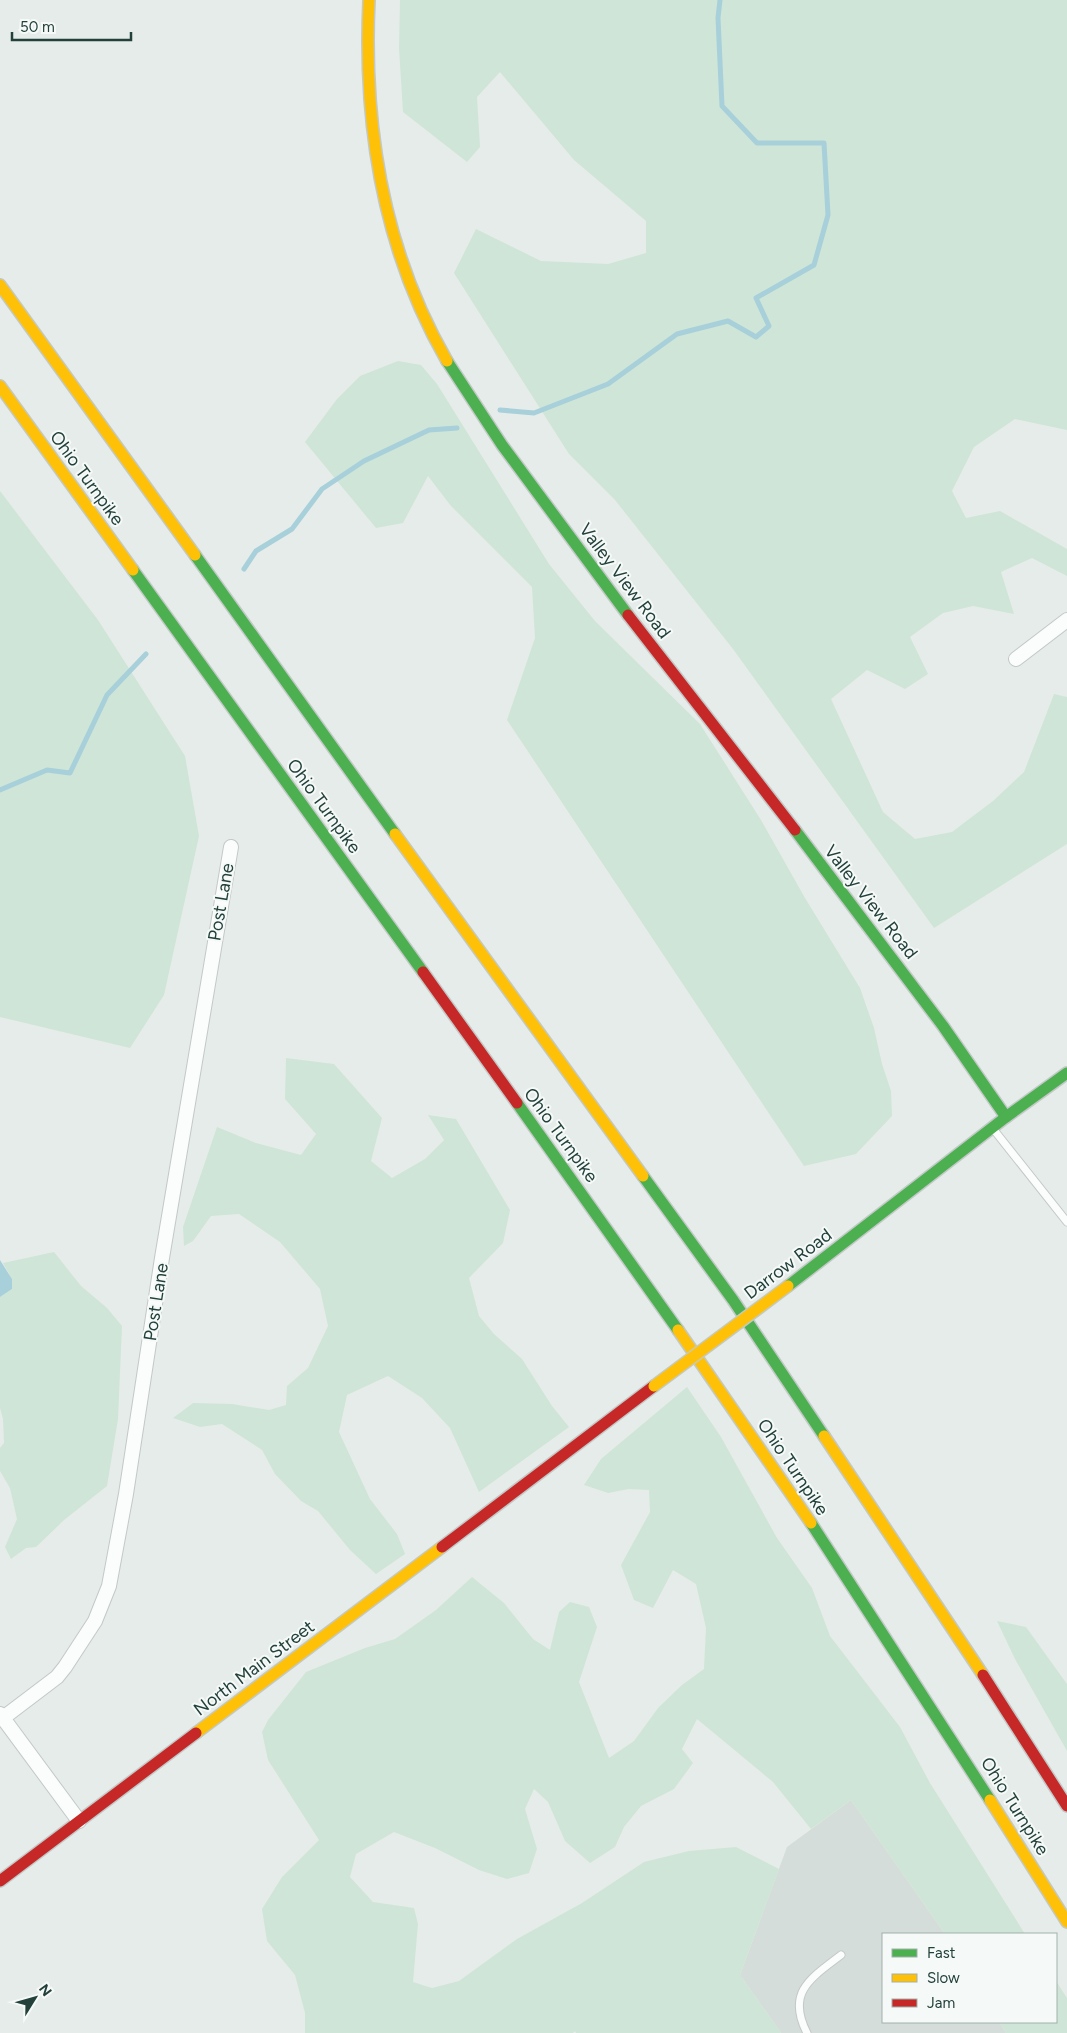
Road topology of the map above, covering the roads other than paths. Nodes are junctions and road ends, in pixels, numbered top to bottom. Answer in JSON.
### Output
{"nodes":[{"id":1,"x":369,"y":0,"type":"edge"},
{"id":2,"x":0,"y":285,"type":"edge"},
{"id":3,"x":0,"y":386,"type":"edge"},
{"id":4,"x":1067,"y":620,"type":"edge"},
{"id":5,"x":1016,"y":659,"type":"dead end"},
{"id":6,"x":231,"y":847,"type":"dead end"},
{"id":7,"x":1067,"y":1073,"type":"edge"},
{"id":8,"x":1006,"y":1116,"type":"junction"},
{"id":9,"x":992,"y":1128,"type":"junction"},
{"id":10,"x":1067,"y":1222,"type":"edge"},
{"id":11,"x":528,"y":1480,"type":"joint"},
{"id":12,"x":2,"y":1716,"type":"edge"},
{"id":13,"x":1067,"y":1806,"type":"edge"},
{"id":14,"x":79,"y":1822,"type":"junction"},
{"id":15,"x":0,"y":1881,"type":"edge"},
{"id":16,"x":1067,"y":1922,"type":"edge"},
{"id":17,"x":841,"y":1955,"type":"dead end"},
{"id":18,"x":806,"y":2033,"type":"edge"}],
"edges":[{"from":1,"to":8,"type":"main road","name":"Valley View Road"},
{"from":2,"to":13,"type":"main road"},
{"from":3,"to":16,"type":"main road","name":"Ohio Turnpike"},
{"from":4,"to":5,"type":"street"},
{"from":6,"to":12,"type":"street","name":"Post Lane"},
{"from":7,"to":8,"type":"main road","name":"Darrow Road"},
{"from":8,"to":9,"type":"main road","name":"Darrow Road"},
{"from":9,"to":10,"type":"lane"},
{"from":9,"to":11,"type":"main road","name":"Darrow Road","bridge":true},
{"from":11,"to":14,"type":"main road","name":"North Main Street"},
{"from":12,"to":14,"type":"street"},
{"from":14,"to":15,"type":"main road","name":"North Main Street"},
{"from":17,"to":18,"type":"lane"}]}
